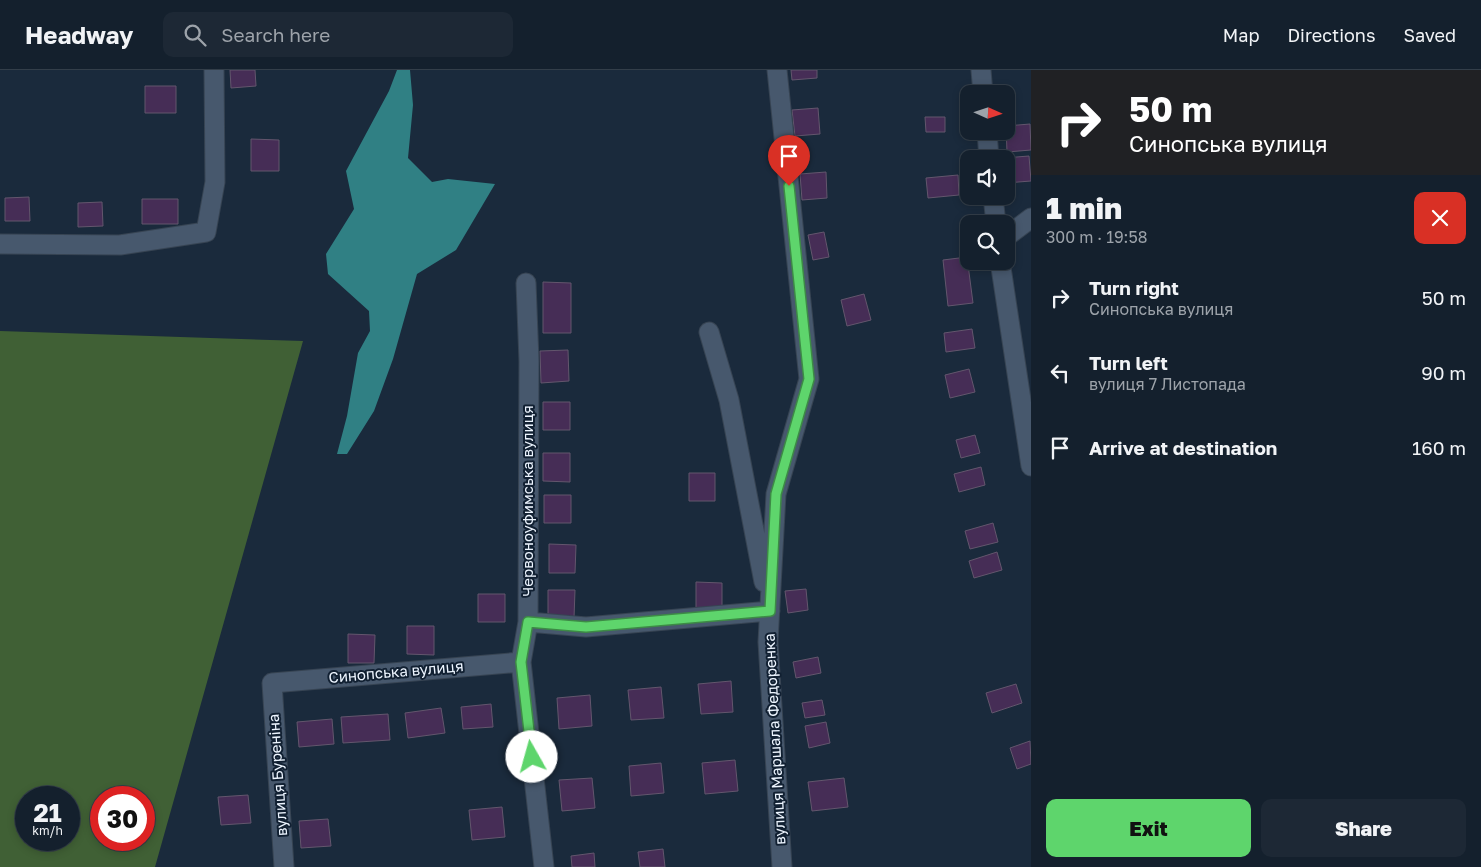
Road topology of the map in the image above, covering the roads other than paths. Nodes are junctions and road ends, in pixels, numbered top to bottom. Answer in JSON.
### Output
{"nodes":[{"id":1,"x":214,"y":70,"type":"edge"},
{"id":2,"x":777,"y":70,"type":"edge"},
{"id":3,"x":981,"y":70,"type":"edge"},
{"id":4,"x":982,"y":85,"type":"edge"},
{"id":5,"x":1031,"y":218,"type":"edge"},
{"id":6,"x":1015,"y":230,"type":"edge"},
{"id":7,"x":0,"y":244,"type":"edge"},
{"id":8,"x":1001,"y":270,"type":"edge"},
{"id":9,"x":526,"y":283,"type":"dead end"},
{"id":10,"x":709,"y":332,"type":"dead end"},
{"id":11,"x":1031,"y":466,"type":"edge"},
{"id":12,"x":770,"y":611,"type":"junction"},
{"id":13,"x":528,"y":622,"type":"junction"},
{"id":14,"x":521,"y":662,"type":"junction"},
{"id":15,"x":272,"y":683,"type":"joint"},
{"id":16,"x":284,"y":867,"type":"edge"},
{"id":17,"x":544,"y":867,"type":"edge"},
{"id":18,"x":782,"y":867,"type":"edge"}],
"edges":[{"from":1,"to":7,"type":"street"},
{"from":2,"to":12,"type":"street"},
{"from":3,"to":4,"type":"street"},
{"from":5,"to":6,"type":"street"},
{"from":8,"to":11,"type":"street"},
{"from":9,"to":13,"type":"street","name":"Червоноуфимська вулиця"},
{"from":10,"to":12,"type":"street"},
{"from":12,"to":13,"type":"street"},
{"from":12,"to":18,"type":"street","name":"вулиця Маршала Федоренка"},
{"from":13,"to":14,"type":"street","name":"Червоноуфимська вулиця"},
{"from":14,"to":15,"type":"street","name":"Синопська вулиця"},
{"from":14,"to":17,"type":"street","name":"Червоноуфимська вулиця"},
{"from":15,"to":16,"type":"street","name":"вулиця Буреніна"}]}
